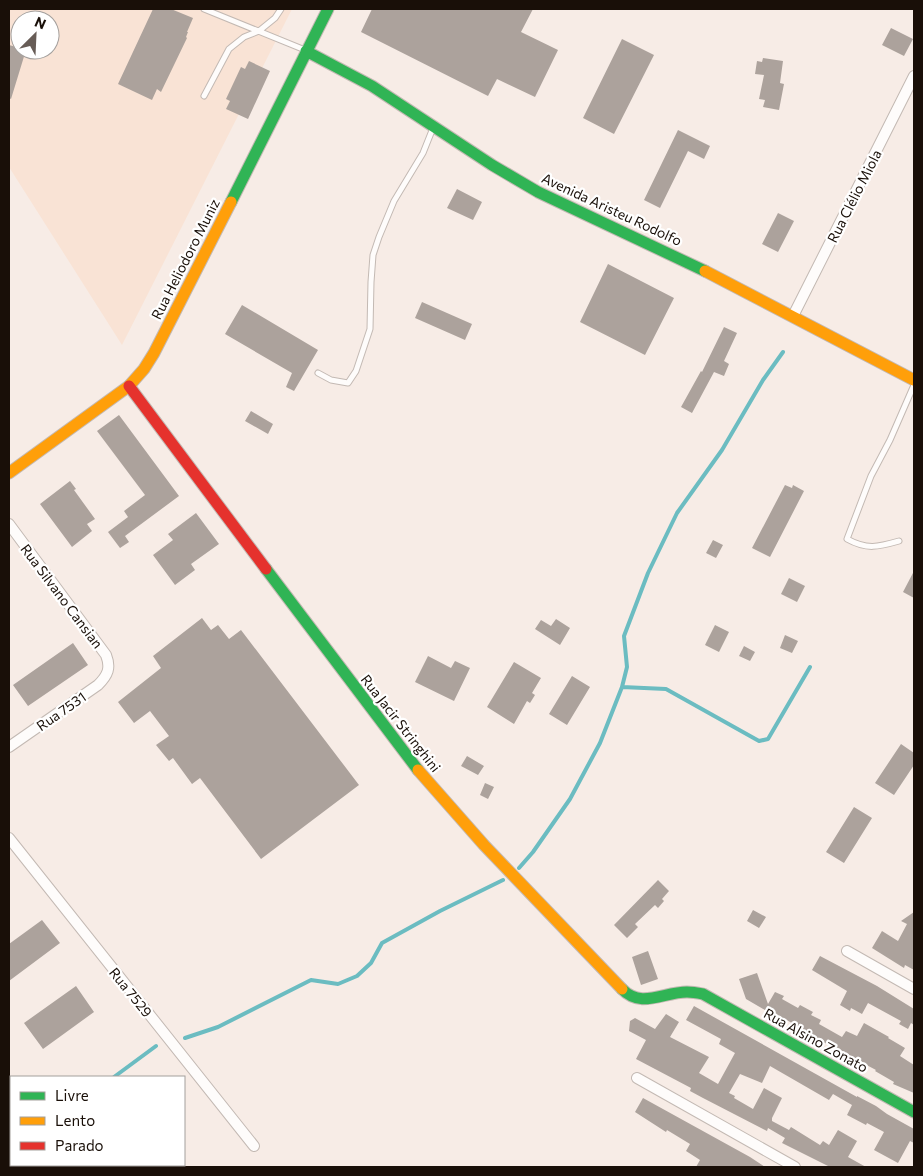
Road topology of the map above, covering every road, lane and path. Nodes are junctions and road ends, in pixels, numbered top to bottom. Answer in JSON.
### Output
{"nodes":[{"id":1,"x":204,"y":9,"type":"edge"},
{"id":2,"x":281,"y":9,"type":"edge"},
{"id":3,"x":328,"y":9,"type":"edge"},
{"id":4,"x":259,"y":31,"type":"junction"},
{"id":5,"x":306,"y":51,"type":"junction"},
{"id":6,"x":914,"y":76,"type":"edge"},
{"id":7,"x":204,"y":96,"type":"dead end"},
{"id":8,"x":434,"y":128,"type":"junction"},
{"id":9,"x":793,"y":316,"type":"junction"},
{"id":10,"x":318,"y":373,"type":"dead end"},
{"id":11,"x":914,"y":380,"type":"edge"},
{"id":12,"x":914,"y":385,"type":"edge"},
{"id":13,"x":128,"y":386,"type":"junction"},
{"id":14,"x":9,"y":473,"type":"edge"},
{"id":15,"x":9,"y":524,"type":"edge"},
{"id":16,"x":899,"y":541,"type":"dead end"},
{"id":17,"x":109,"y":671,"type":"joint"},
{"id":18,"x":9,"y":747,"type":"edge"},
{"id":19,"x":9,"y":838,"type":"edge"},
{"id":20,"x":846,"y":951,"type":"dead end"},
{"id":21,"x":914,"y":989,"type":"edge"},
{"id":22,"x":703,"y":994,"type":"joint"},
{"id":23,"x":637,"y":1078,"type":"dead end"},
{"id":24,"x":914,"y":1112,"type":"edge"},
{"id":25,"x":254,"y":1146,"type":"dead end"},
{"id":26,"x":795,"y":1167,"type":"edge"}],
"edges":[{"from":1,"to":4,"type":"lane"},
{"from":2,"to":4,"type":"lane"},
{"from":3,"to":5,"type":"street","name":"Rua Heliodoro Muniz"},
{"from":4,"to":5,"type":"lane"},
{"from":4,"to":7,"type":"lane"},
{"from":5,"to":8,"type":"street","name":"Avenida Aristeu Rodolfo"},
{"from":5,"to":13,"type":"street","name":"Rua Heliodoro Muniz"},
{"from":6,"to":9,"type":"street","name":"Rua Clélio Miola"},
{"from":8,"to":9,"type":"street","name":"Avenida Aristeu Rodolfo"},
{"from":8,"to":10,"type":"lane"},
{"from":9,"to":11,"type":"street","name":"Avenida Aristeu Rodolfo"},
{"from":12,"to":16,"type":"lane"},
{"from":13,"to":14,"type":"street","name":"Rua Heliodoro Muniz"},
{"from":13,"to":22,"type":"street","name":"Rua Jacir Stringhini"},
{"from":15,"to":17,"type":"street","name":"Rua Silvano Cansian"},
{"from":17,"to":18,"type":"street","name":"Rua 7531"},
{"from":19,"to":25,"type":"street","name":"Rua 7529"},
{"from":20,"to":21,"type":"street"},
{"from":22,"to":24,"type":"street","name":"Rua Alsino Zonato"},
{"from":23,"to":26,"type":"street"}]}
